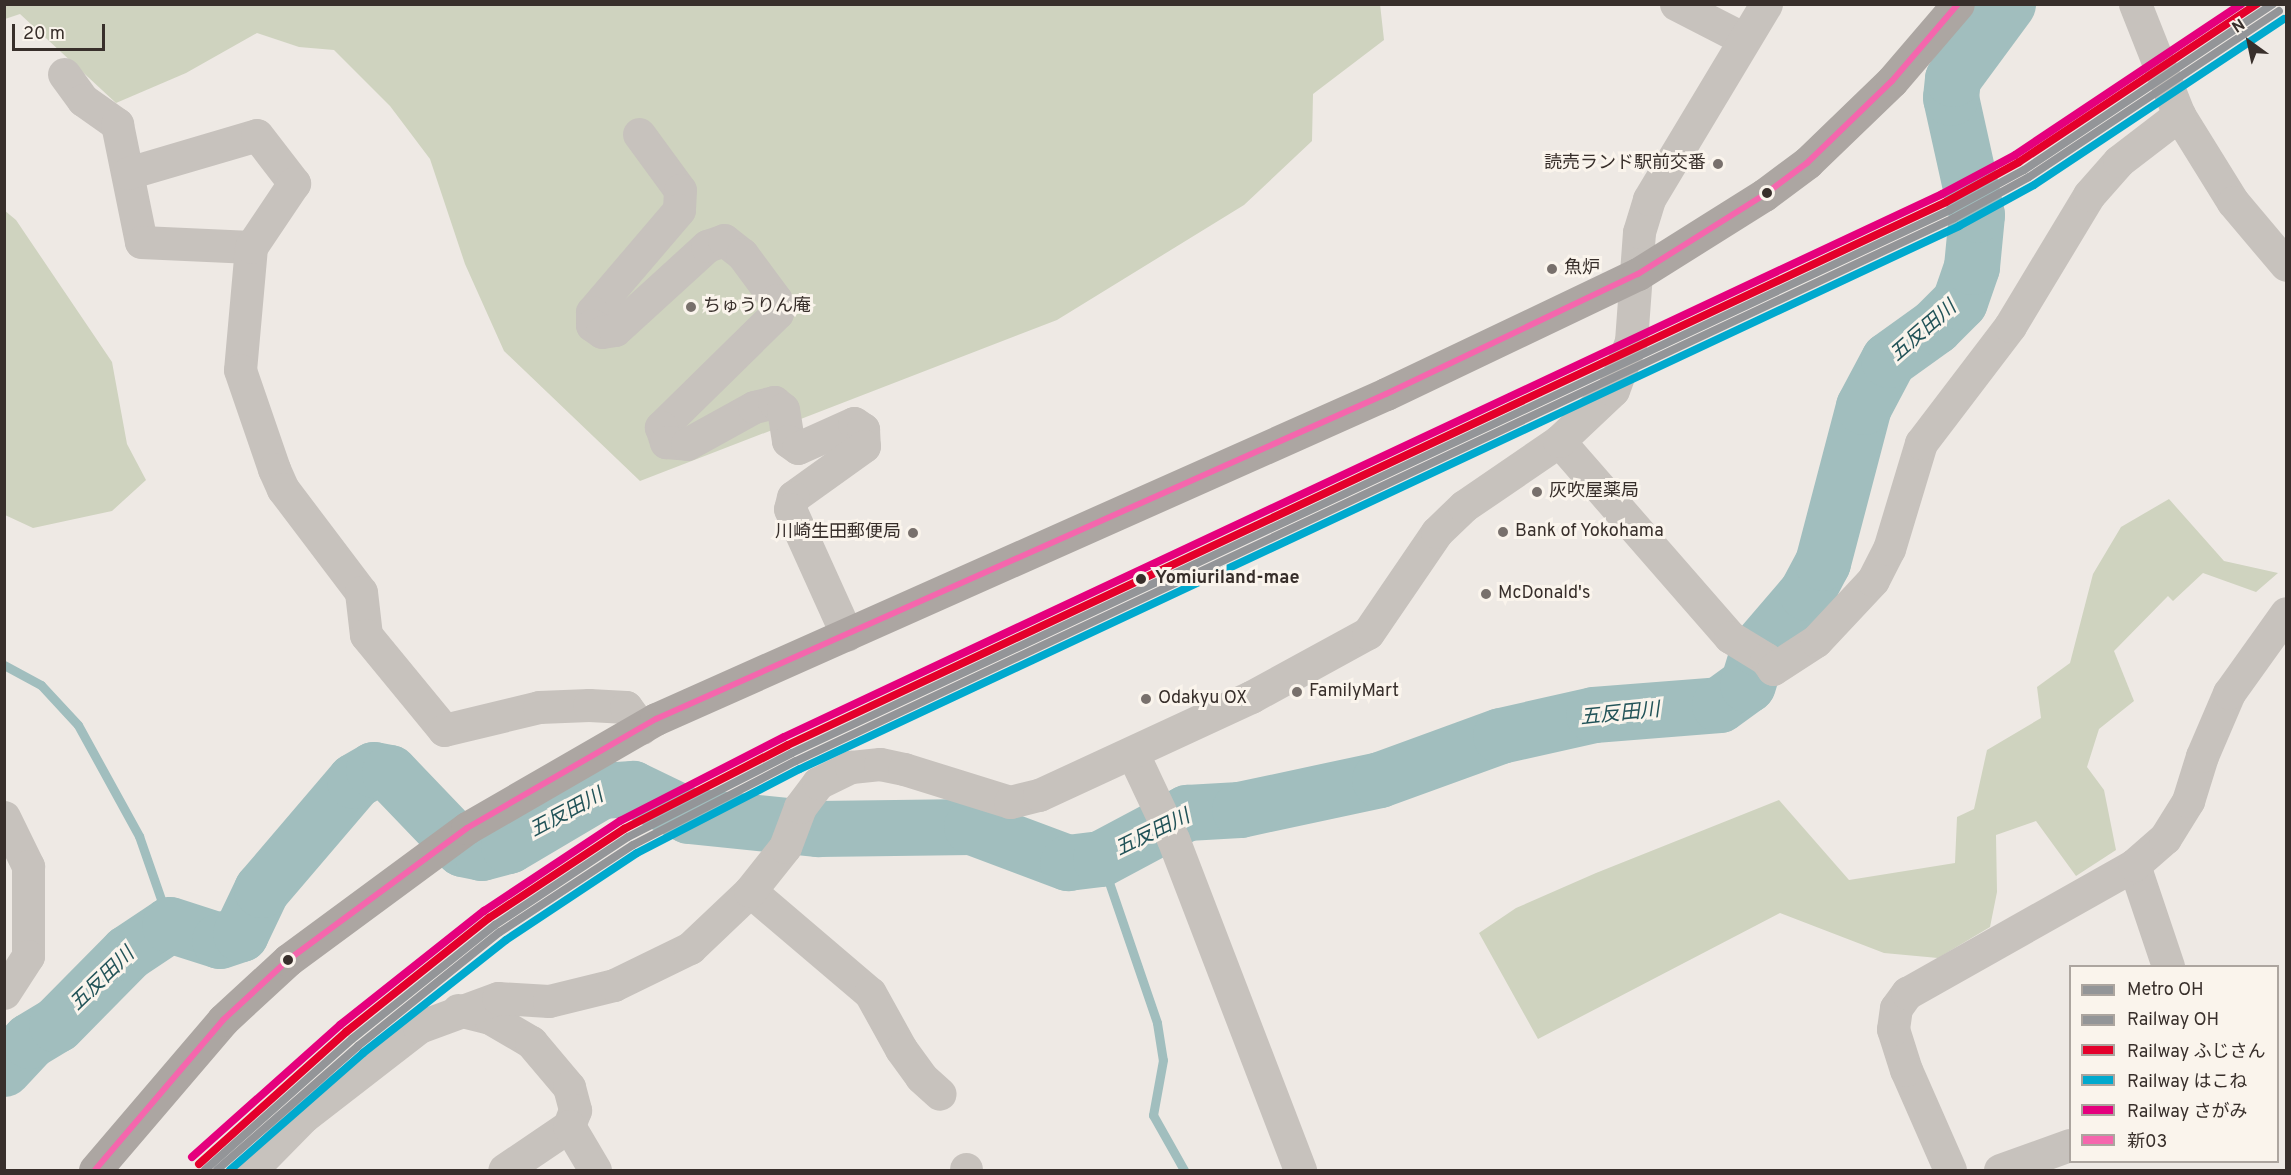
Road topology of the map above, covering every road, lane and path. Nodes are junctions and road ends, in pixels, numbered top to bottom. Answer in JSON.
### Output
{"nodes":[{"id":1,"x":1676,"y":4,"type":"edge"},
{"id":2,"x":1766,"y":4,"type":"edge"},
{"id":3,"x":1958,"y":4,"type":"edge"},
{"id":4,"x":2135,"y":4,"type":"edge"},
{"id":5,"x":1744,"y":39,"type":"junction"},
{"id":6,"x":64,"y":74,"type":"dead end"},
{"id":7,"x":2179,"y":115,"type":"junction"},
{"id":8,"x":639,"y":134,"type":"dead end"},
{"id":9,"x":128,"y":173,"type":"junction"},
{"id":10,"x":251,"y":247,"type":"junction"},
{"id":11,"x":2286,"y":264,"type":"edge"},
{"id":12,"x":1638,"y":274,"type":"junction"},
{"id":13,"x":1559,"y":441,"type":"junction"},
{"id":14,"x":2286,"y":613,"type":"edge"},
{"id":15,"x":847,"y":635,"type":"junction"},
{"id":16,"x":640,"y":728,"type":"junction"},
{"id":17,"x":1133,"y":754,"type":"junction"},
{"id":18,"x":4,"y":817,"type":"edge"},
{"id":19,"x":2134,"y":865,"type":"junction"},
{"id":20,"x":750,"y":891,"type":"junction"},
{"id":21,"x":2168,"y":965,"type":"edge"},
{"id":22,"x":4,"y":993,"type":"edge"},
{"id":23,"x":458,"y":1010,"type":"junction"},
{"id":24,"x":940,"y":1094,"type":"dead end"},
{"id":25,"x":569,"y":1126,"type":"junction"},
{"id":26,"x":2069,"y":1145,"type":"edge"},
{"id":27,"x":95,"y":1170,"type":"edge"},
{"id":28,"x":251,"y":1170,"type":"edge"},
{"id":29,"x":504,"y":1170,"type":"edge"},
{"id":30,"x":595,"y":1170,"type":"edge"},
{"id":31,"x":1300,"y":1170,"type":"edge"},
{"id":32,"x":1950,"y":1170,"type":"edge"},
{"id":33,"x":2000,"y":1170,"type":"edge"}],
"edges":[{"from":1,"to":5,"type":"street"},
{"from":2,"to":5,"type":"street"},
{"from":3,"to":12,"type":"main road"},
{"from":4,"to":7,"type":"street"},
{"from":5,"to":12,"type":"street"},
{"from":6,"to":9,"type":"street"},
{"from":7,"to":11,"type":"street"},
{"from":7,"to":13,"type":"street"},
{"from":8,"to":15,"type":"street"},
{"from":9,"to":10,"type":"street"},
{"from":9,"to":10,"type":"street"},
{"from":10,"to":16,"type":"street"},
{"from":12,"to":13,"type":"street"},
{"from":12,"to":15,"type":"main road"},
{"from":13,"to":17,"type":"street"},
{"from":14,"to":19,"type":"street"},
{"from":15,"to":16,"type":"main road"},
{"from":16,"to":27,"type":"main road"},
{"from":17,"to":20,"type":"street"},
{"from":17,"to":31,"type":"street"},
{"from":18,"to":22,"type":"street"},
{"from":19,"to":21,"type":"street"},
{"from":19,"to":32,"type":"street"},
{"from":20,"to":23,"type":"street"},
{"from":20,"to":24,"type":"street"},
{"from":23,"to":25,"type":"street"},
{"from":23,"to":28,"type":"street"},
{"from":25,"to":29,"type":"street"},
{"from":25,"to":30,"type":"street"},
{"from":26,"to":33,"type":"street"}]}
